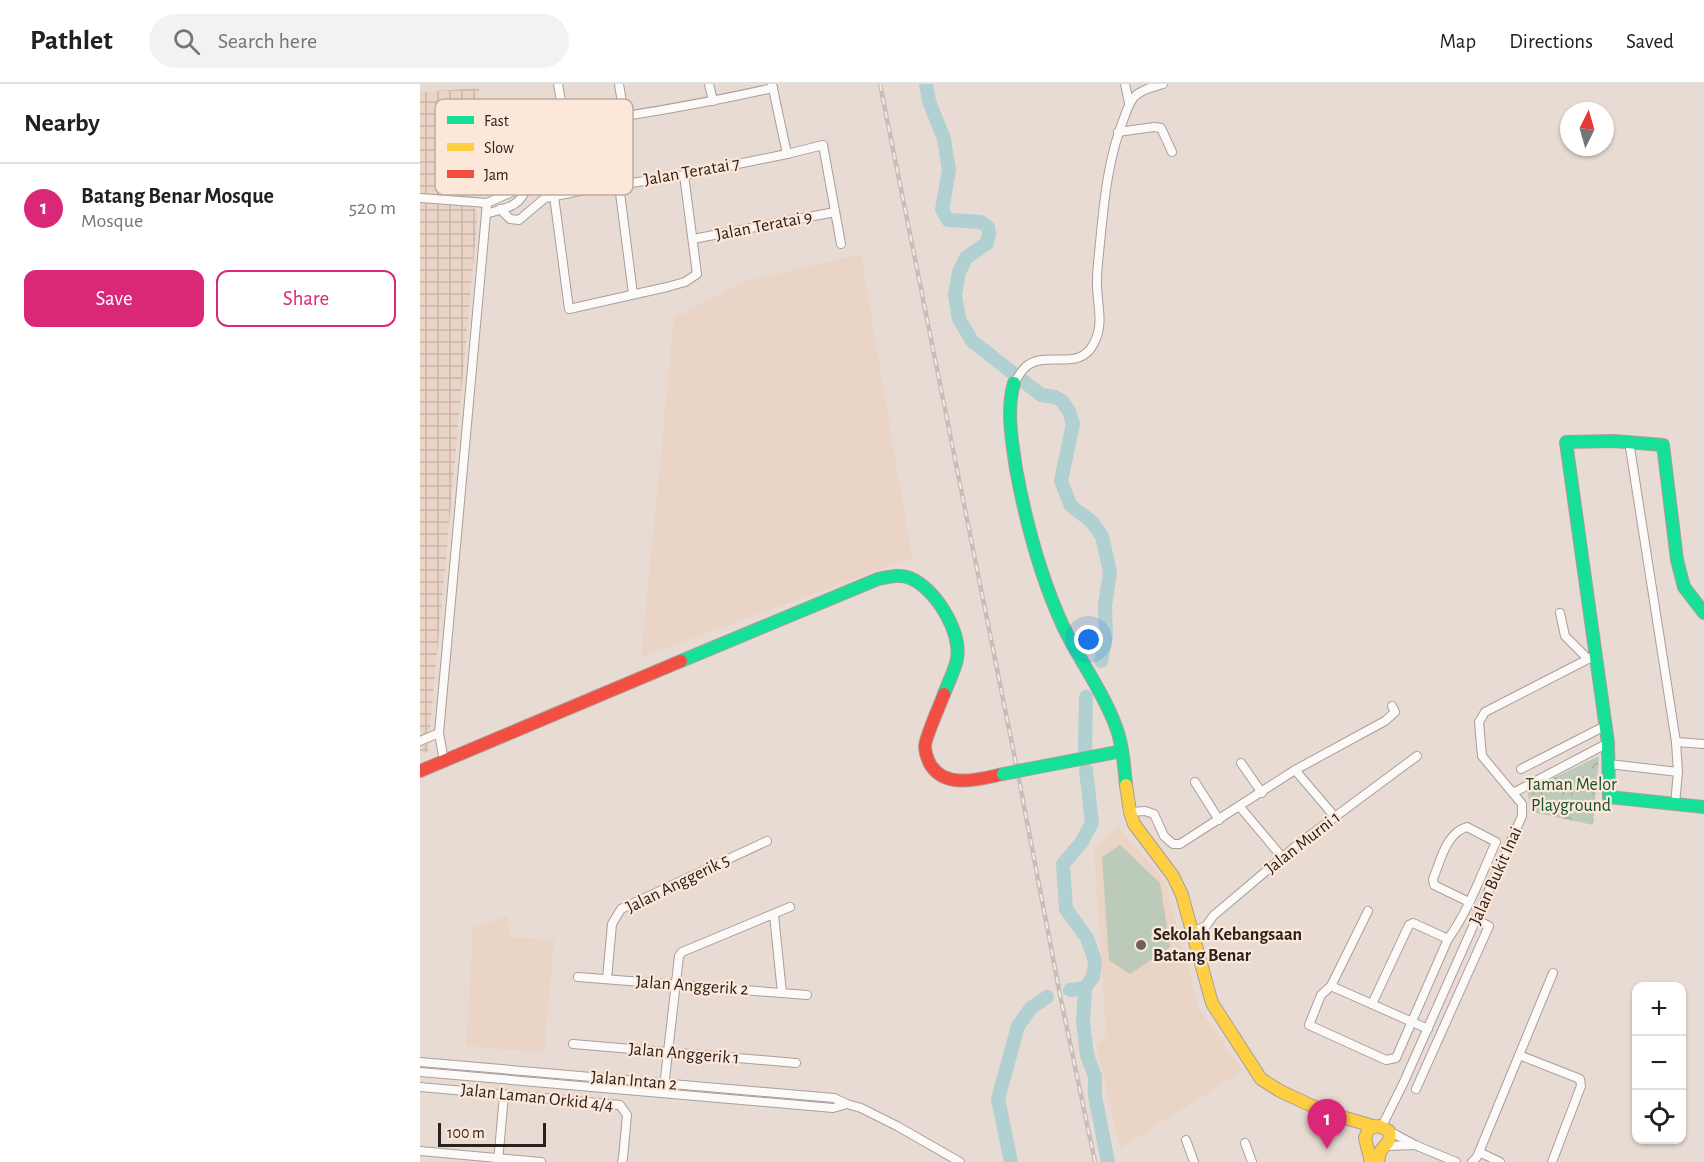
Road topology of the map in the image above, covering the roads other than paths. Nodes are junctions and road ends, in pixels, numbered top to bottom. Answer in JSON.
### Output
{"nodes":[{"id":1,"x":558,"y":84,"type":"edge"},
{"id":2,"x":619,"y":84,"type":"edge"},
{"id":3,"x":709,"y":84,"type":"edge"},
{"id":4,"x":1125,"y":84,"type":"edge"},
{"id":5,"x":1163,"y":84,"type":"edge"},
{"id":6,"x":772,"y":86,"type":"edge"},
{"id":7,"x":561,"y":99,"type":"edge"},
{"id":8,"x":621,"y":99,"type":"edge"},
{"id":9,"x":713,"y":100,"type":"junction"},
{"id":10,"x":1130,"y":103,"type":"junction"},
{"id":11,"x":633,"y":113,"type":"edge"},
{"id":12,"x":1118,"y":132,"type":"junction"},
{"id":13,"x":1172,"y":152,"type":"dead end"},
{"id":14,"x":787,"y":154,"type":"junction"},
{"id":15,"x":684,"y":175,"type":"junction"},
{"id":16,"x":633,"y":183,"type":"edge"},
{"id":17,"x":505,"y":195,"type":"edge"},
{"id":18,"x":523,"y":195,"type":"edge"},
{"id":19,"x":560,"y":195,"type":"edge"},
{"id":20,"x":620,"y":195,"type":"edge"},
{"id":21,"x":554,"y":196,"type":"junction"},
{"id":22,"x":420,"y":198,"type":"edge"},
{"id":23,"x":488,"y":203,"type":"junction"},
{"id":24,"x":501,"y":209,"type":"junction"},
{"id":25,"x":835,"y":212,"type":"junction"},
{"id":26,"x":486,"y":214,"type":"junction"},
{"id":27,"x":693,"y":239,"type":"junction"},
{"id":28,"x":841,"y":244,"type":"dead end"},
{"id":29,"x":633,"y":294,"type":"junction"},
{"id":30,"x":1017,"y":378,"type":"joint"},
{"id":31,"x":1629,"y":441,"type":"junction"},
{"id":32,"x":1560,"y":613,"type":"dead end"},
{"id":33,"x":1704,"y":613,"type":"edge"},
{"id":34,"x":1592,"y":657,"type":"junction"},
{"id":35,"x":1392,"y":706,"type":"dead end"},
{"id":36,"x":1605,"y":726,"type":"junction"},
{"id":37,"x":1117,"y":729,"type":"junction"},
{"id":38,"x":439,"y":733,"type":"junction"},
{"id":39,"x":420,"y":741,"type":"edge"},
{"id":40,"x":1676,"y":742,"type":"junction"},
{"id":41,"x":1608,"y":743,"type":"junction"},
{"id":42,"x":1704,"y":744,"type":"edge"},
{"id":43,"x":1122,"y":751,"type":"junction"},
{"id":44,"x":1105,"y":754,"type":"junction"},
{"id":45,"x":1417,"y":756,"type":"dead end"},
{"id":46,"x":444,"y":760,"type":"junction"},
{"id":47,"x":1241,"y":763,"type":"dead end"},
{"id":48,"x":1609,"y":764,"type":"junction"},
{"id":49,"x":1521,"y":769,"type":"dead end"},
{"id":50,"x":1295,"y":770,"type":"junction"},
{"id":51,"x":420,"y":771,"type":"edge"},
{"id":52,"x":1125,"y":772,"type":"junction"},
{"id":53,"x":1678,"y":772,"type":"junction"},
{"id":54,"x":1195,"y":782,"type":"dead end"},
{"id":55,"x":1262,"y":793,"type":"junction"},
{"id":56,"x":1513,"y":793,"type":"junction"},
{"id":57,"x":1675,"y":804,"type":"junction"},
{"id":58,"x":1240,"y":807,"type":"junction"},
{"id":59,"x":1704,"y":807,"type":"edge"},
{"id":60,"x":1130,"y":812,"type":"junction"},
{"id":61,"x":1335,"y":817,"type":"junction"},
{"id":62,"x":1219,"y":820,"type":"junction"},
{"id":63,"x":767,"y":841,"type":"dead end"},
{"id":64,"x":1282,"y":857,"type":"junction"},
{"id":65,"x":1469,"y":902,"type":"junction"},
{"id":66,"x":790,"y":907,"type":"dead end"},
{"id":67,"x":1368,"y":911,"type":"dead end"},
{"id":68,"x":774,"y":915,"type":"junction"},
{"id":69,"x":1476,"y":920,"type":"junction"},
{"id":70,"x":1192,"y":932,"type":"junction"},
{"id":71,"x":1448,"y":939,"type":"junction"},
{"id":72,"x":1553,"y":973,"type":"dead end"},
{"id":73,"x":578,"y":977,"type":"dead end"},
{"id":74,"x":607,"y":979,"type":"junction"},
{"id":75,"x":674,"y":985,"type":"junction"},
{"id":76,"x":1331,"y":986,"type":"junction"},
{"id":77,"x":782,"y":993,"type":"junction"},
{"id":78,"x":807,"y":995,"type":"dead end"},
{"id":79,"x":1372,"y":1004,"type":"junction"},
{"id":80,"x":1412,"y":1022,"type":"junction"},
{"id":81,"x":1428,"y":1029,"type":"junction"},
{"id":82,"x":573,"y":1044,"type":"dead end"},
{"id":83,"x":668,"y":1052,"type":"junction"},
{"id":84,"x":1519,"y":1055,"type":"junction"},
{"id":85,"x":420,"y":1062,"type":"edge"},
{"id":86,"x":796,"y":1063,"type":"dead end"},
{"id":87,"x":420,"y":1072,"type":"edge"},
{"id":88,"x":664,"y":1083,"type":"junction"},
{"id":89,"x":420,"y":1087,"type":"edge"},
{"id":90,"x":1416,"y":1089,"type":"dead end"},
{"id":91,"x":663,"y":1093,"type":"junction"},
{"id":92,"x":504,"y":1095,"type":"junction"},
{"id":93,"x":847,"y":1104,"type":"junction"},
{"id":94,"x":1343,"y":1117,"type":"junction"},
{"id":95,"x":1381,"y":1128,"type":"junction"},
{"id":96,"x":1186,"y":1140,"type":"dead end"},
{"id":97,"x":1365,"y":1141,"type":"junction"},
{"id":98,"x":1245,"y":1143,"type":"dead end"},
{"id":99,"x":1415,"y":1145,"type":"junction"},
{"id":100,"x":420,"y":1151,"type":"edge"},
{"id":101,"x":1479,"y":1152,"type":"junction"},
{"id":102,"x":1382,"y":1153,"type":"edge"},
{"id":103,"x":498,"y":1160,"type":"edge"},
{"id":104,"x":541,"y":1162,"type":"edge"},
{"id":105,"x":622,"y":1162,"type":"edge"},
{"id":106,"x":960,"y":1162,"type":"edge"},
{"id":107,"x":1194,"y":1162,"type":"edge"},
{"id":108,"x":1252,"y":1162,"type":"edge"},
{"id":109,"x":1371,"y":1162,"type":"edge"},
{"id":110,"x":1456,"y":1162,"type":"edge"},
{"id":111,"x":1472,"y":1162,"type":"edge"},
{"id":112,"x":1500,"y":1162,"type":"edge"},
{"id":113,"x":1552,"y":1162,"type":"edge"}],
"edges":[{"from":1,"to":7,"type":"street"},
{"from":2,"to":8,"type":"street"},
{"from":3,"to":9,"type":"street"},
{"from":4,"to":10,"type":"street"},
{"from":5,"to":10,"type":"street"},
{"from":6,"to":9,"type":"street"},
{"from":6,"to":14,"type":"street"},
{"from":9,"to":11,"type":"street"},
{"from":10,"to":12,"type":"street"},
{"from":12,"to":13,"type":"street"},
{"from":12,"to":30,"type":"street"},
{"from":14,"to":15,"type":"street","name":"Jalan Teratai 7"},
{"from":14,"to":25,"type":"street","name":"Jalan Teratai 7"},
{"from":15,"to":16,"type":"street","name":"Jalan Teratai 7"},
{"from":15,"to":27,"type":"street"},
{"from":17,"to":23,"type":"street"},
{"from":18,"to":24,"type":"street"},
{"from":19,"to":21,"type":"street","name":"Jalan Teratai 7"},
{"from":20,"to":29,"type":"street"},
{"from":21,"to":24,"type":"street","name":"Jalan Teratai 7"},
{"from":21,"to":29,"type":"street"},
{"from":22,"to":23,"type":"street"},
{"from":23,"to":26,"type":"street"},
{"from":24,"to":26,"type":"street"},
{"from":25,"to":27,"type":"street","name":"Jalan Teratai 9"},
{"from":25,"to":28,"type":"street"},
{"from":26,"to":38,"type":"street"},
{"from":27,"to":29,"type":"street"},
{"from":30,"to":37,"type":"street"},
{"from":31,"to":33,"type":"street"},
{"from":31,"to":34,"type":"street"},
{"from":31,"to":40,"type":"street"},
{"from":32,"to":34,"type":"street"},
{"from":34,"to":36,"type":"street"},
{"from":34,"to":56,"type":"street","name":"Jalan Bukit Inai"},
{"from":35,"to":50,"type":"street"},
{"from":36,"to":41,"type":"street"},
{"from":36,"to":49,"type":"street"},
{"from":37,"to":43,"type":"street"},
{"from":37,"to":44,"type":"street"},
{"from":38,"to":39,"type":"street"},
{"from":38,"to":46,"type":"street"},
{"from":40,"to":42,"type":"street"},
{"from":40,"to":53,"type":"street"},
{"from":41,"to":48,"type":"street"},
{"from":41,"to":56,"type":"street"},
{"from":43,"to":44,"type":"street"},
{"from":43,"to":52,"type":"street"},
{"from":44,"to":46,"type":"street","bridge":true},
{"from":44,"to":52,"type":"street"},
{"from":45,"to":61,"type":"street","name":"Jalan Murni 1"},
{"from":46,"to":51,"type":"street"},
{"from":47,"to":55,"type":"street"},
{"from":48,"to":53,"type":"street"},
{"from":48,"to":57,"type":"street"},
{"from":50,"to":55,"type":"street"},
{"from":50,"to":61,"type":"street"},
{"from":52,"to":60,"type":"street"},
{"from":53,"to":57,"type":"street"},
{"from":54,"to":62,"type":"street"},
{"from":55,"to":58,"type":"street"},
{"from":56,"to":69,"type":"street","name":"Jalan Bukit Inai"},
{"from":57,"to":59,"type":"street"},
{"from":58,"to":62,"type":"street"},
{"from":58,"to":64,"type":"street"},
{"from":60,"to":62,"type":"street"},
{"from":60,"to":70,"type":"street"},
{"from":61,"to":64,"type":"street","name":"Jalan Murni 1"},
{"from":63,"to":74,"type":"street","name":"Jalan Anggerik 5"},
{"from":64,"to":70,"type":"street","name":"Jalan Murni 1"},
{"from":65,"to":65,"type":"street"},
{"from":65,"to":71,"type":"street"},
{"from":66,"to":68,"type":"street"},
{"from":67,"to":76,"type":"street"},
{"from":68,"to":75,"type":"street"},
{"from":68,"to":77,"type":"street"},
{"from":69,"to":81,"type":"street","name":"Jalan Bukit Inai"},
{"from":69,"to":90,"type":"street"},
{"from":70,"to":94,"type":"street"},
{"from":71,"to":79,"type":"street"},
{"from":71,"to":80,"type":"street"},
{"from":72,"to":84,"type":"street"},
{"from":73,"to":74,"type":"street","name":"Jalan Anggerik 2"},
{"from":74,"to":75,"type":"street","name":"Jalan Anggerik 2"},
{"from":75,"to":77,"type":"street","name":"Jalan Anggerik 2"},
{"from":75,"to":83,"type":"street"},
{"from":76,"to":79,"type":"street"},
{"from":76,"to":80,"type":"street"},
{"from":77,"to":78,"type":"street","name":"Jalan Anggerik 2"},
{"from":79,"to":80,"type":"street"},
{"from":80,"to":81,"type":"street"},
{"from":81,"to":95,"type":"street","name":"Jalan Bukit Inai"},
{"from":82,"to":83,"type":"street","name":"Jalan Anggerik 1"},
{"from":83,"to":86,"type":"street","name":"Jalan Anggerik 1"},
{"from":83,"to":88,"type":"street"},
{"from":84,"to":101,"type":"street"},
{"from":84,"to":113,"type":"street"},
{"from":85,"to":88,"type":"street","name":"Jalan Intan 2"},
{"from":87,"to":91,"type":"street","name":"Jalan Intan 2"},
{"from":88,"to":91,"type":"street"},
{"from":88,"to":93,"type":"street","name":"Jalan Intan 2"},
{"from":89,"to":92,"type":"street","name":"Jalan Laman Orkid 4/4"},
{"from":91,"to":93,"type":"street","name":"Jalan Intan 2"},
{"from":92,"to":103,"type":"street"},
{"from":92,"to":105,"type":"street","name":"Jalan Laman Orkid 4/4"},
{"from":93,"to":106,"type":"street","name":"Jalan Intan 2"},
{"from":94,"to":95,"type":"street"},
{"from":94,"to":97,"type":"street"},
{"from":95,"to":97,"type":"street"},
{"from":95,"to":99,"type":"street"},
{"from":95,"to":102,"type":"street"},
{"from":96,"to":107,"type":"street"},
{"from":97,"to":102,"type":"street"},
{"from":97,"to":109,"type":"street"},
{"from":98,"to":108,"type":"street"},
{"from":99,"to":102,"type":"street"},
{"from":99,"to":110,"type":"street"},
{"from":100,"to":103,"type":"street"},
{"from":101,"to":111,"type":"street"},
{"from":101,"to":112,"type":"street"},
{"from":103,"to":104,"type":"street"}]}
